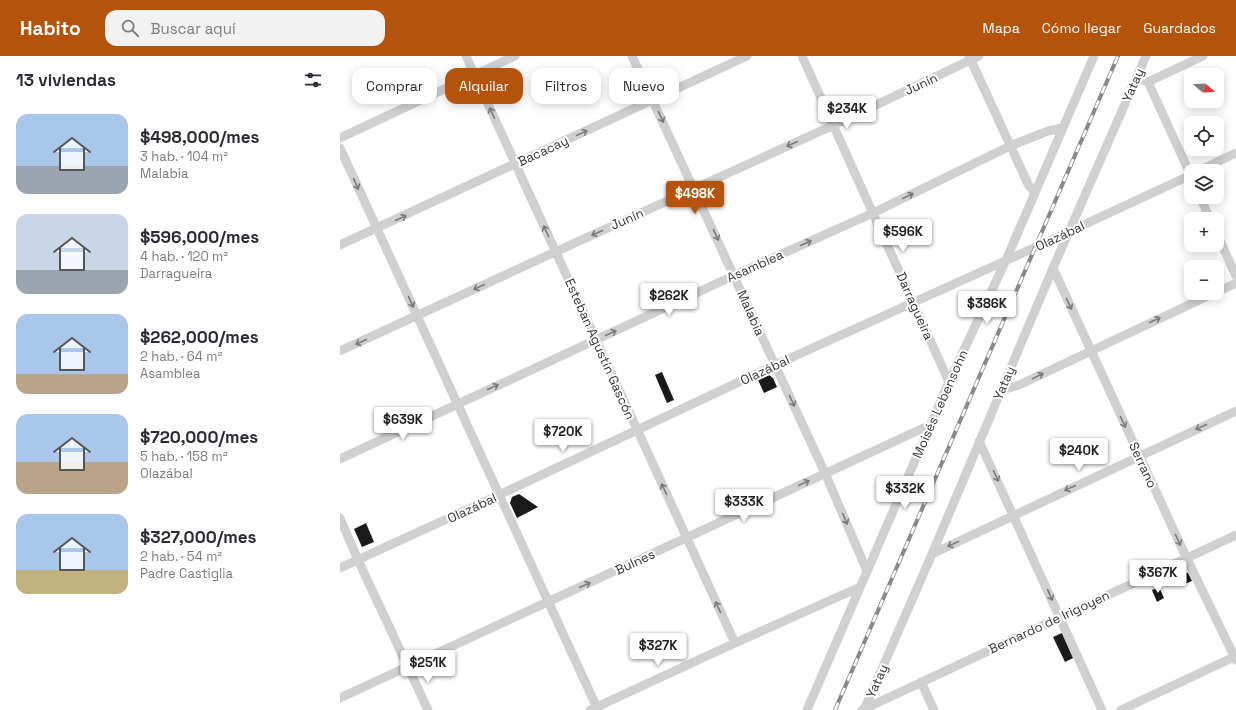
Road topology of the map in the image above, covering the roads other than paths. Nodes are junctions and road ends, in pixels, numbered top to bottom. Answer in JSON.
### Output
{"nodes":[{"id":1,"x":466,"y":56,"type":"edge"},
{"id":2,"x":515,"y":56,"type":"edge"},
{"id":3,"x":632,"y":56,"type":"edge"},
{"id":4,"x":747,"y":56,"type":"edge"},
{"id":5,"x":802,"y":56,"type":"edge"},
{"id":6,"x":1094,"y":56,"type":"edge"},
{"id":7,"x":1146,"y":56,"type":"edge"},
{"id":8,"x":1204,"y":56,"type":"edge"},
{"id":9,"x":973,"y":57,"type":"edge"},
{"id":10,"x":471,"y":68,"type":"edge"},
{"id":11,"x":489,"y":68,"type":"edge"},
{"id":12,"x":638,"y":68,"type":"edge"},
{"id":13,"x":1137,"y":78,"type":"junction"},
{"id":14,"x":1148,"y":82,"type":"junction"},
{"id":15,"x":679,"y":88,"type":"edge"},
{"id":16,"x":445,"y":89,"type":"edge"},
{"id":17,"x":487,"y":104,"type":"edge"},
{"id":18,"x":644,"y":104,"type":"edge"},
{"id":19,"x":655,"y":104,"type":"edge"},
{"id":20,"x":834,"y":125,"type":"junction"},
{"id":21,"x":1063,"y":128,"type":"junction"},
{"id":22,"x":340,"y":138,"type":"edge"},
{"id":23,"x":1010,"y":146,"type":"junction"},
{"id":24,"x":340,"y":148,"type":"edge"},
{"id":25,"x":1236,"y":153,"type":"edge"},
{"id":26,"x":515,"y":164,"type":"junction"},
{"id":27,"x":1188,"y":164,"type":"edge"},
{"id":28,"x":1213,"y":164,"type":"edge"},
{"id":29,"x":1184,"y":178,"type":"edge"},
{"id":30,"x":694,"y":188,"type":"junction"},
{"id":31,"x":1034,"y":192,"type":"junction"},
{"id":32,"x":873,"y":213,"type":"junction"},
{"id":33,"x":376,"y":229,"type":"junction"},
{"id":34,"x":1068,"y":232,"type":"junction"},
{"id":35,"x":340,"y":245,"type":"edge"},
{"id":36,"x":1224,"y":249,"type":"edge"},
{"id":37,"x":555,"y":252,"type":"junction"},
{"id":38,"x":1006,"y":260,"type":"junction"},
{"id":39,"x":1053,"y":268,"type":"junction"},
{"id":40,"x":734,"y":275,"type":"junction"},
{"id":41,"x":1236,"y":276,"type":"edge"},
{"id":42,"x":1236,"y":283,"type":"edge"},
{"id":43,"x":1224,"y":289,"type":"edge"},
{"id":44,"x":1199,"y":300,"type":"edge"},
{"id":45,"x":914,"y":302,"type":"junction"},
{"id":46,"x":417,"y":316,"type":"junction"},
{"id":47,"x":595,"y":340,"type":"junction"},
{"id":48,"x":340,"y":351,"type":"edge"},
{"id":49,"x":1090,"y":351,"type":"junction"},
{"id":50,"x":775,"y":365,"type":"junction"},
{"id":51,"x":949,"y":382,"type":"junction"},
{"id":52,"x":1002,"y":390,"type":"junction"},
{"id":53,"x":458,"y":404,"type":"junction"},
{"id":54,"x":1236,"y":410,"type":"edge"},
{"id":55,"x":930,"y":425,"type":"junction"},
{"id":56,"x":637,"y":430,"type":"junction"},
{"id":57,"x":979,"y":441,"type":"junction"},
{"id":58,"x":1139,"y":456,"type":"junction"},
{"id":59,"x":340,"y":459,"type":"edge"},
{"id":60,"x":825,"y":473,"type":"junction"},
{"id":61,"x":499,"y":496,"type":"junction"},
{"id":62,"x":1014,"y":515,"type":"junction"},
{"id":63,"x":340,"y":518,"type":"edge"},
{"id":64,"x":1236,"y":535,"type":"edge"},
{"id":65,"x":686,"y":538,"type":"junction"},
{"id":66,"x":932,"y":554,"type":"junction"},
{"id":67,"x":1187,"y":559,"type":"junction"},
{"id":68,"x":358,"y":560,"type":"junction"},
{"id":69,"x":340,"y":568,"type":"edge"},
{"id":70,"x":867,"y":571,"type":"junction"},
{"id":71,"x":860,"y":587,"type":"junction"},
{"id":72,"x":549,"y":601,"type":"junction"},
{"id":73,"x":1060,"y":617,"type":"junction"},
{"id":74,"x":735,"y":643,"type":"junction"},
{"id":75,"x":1235,"y":657,"type":"edge"},
{"id":76,"x":408,"y":666,"type":"junction"},
{"id":77,"x":921,"y":682,"type":"junction"},
{"id":78,"x":340,"y":698,"type":"edge"},
{"id":79,"x":595,"y":709,"type":"edge"},
{"id":80,"x":428,"y":710,"type":"edge"},
{"id":81,"x":807,"y":710,"type":"edge"},
{"id":82,"x":863,"y":710,"type":"edge"},
{"id":83,"x":934,"y":710,"type":"edge"},
{"id":84,"x":1102,"y":710,"type":"edge"},
{"id":85,"x":1121,"y":710,"type":"edge"}],
"edges":[{"from":1,"to":10,"type":"street","name":"Esteban Agustín Gascón"},
{"from":2,"to":11,"type":"street"},
{"from":3,"to":12,"type":"street","name":"Malabia"},
{"from":4,"to":15,"type":"street","name":"Bacacay"},
{"from":5,"to":20,"type":"street","name":"Darragueira"},
{"from":6,"to":21,"type":"street","name":"Moisés Lebensohn"},
{"from":7,"to":13,"type":"street","name":"Yatay"},
{"from":8,"to":14,"type":"street"},
{"from":9,"to":20,"type":"street","name":"Junín"},
{"from":9,"to":23,"type":"street"},
{"from":13,"to":14,"type":"street"},
{"from":13,"to":34,"type":"street","name":"Yatay"},
{"from":14,"to":27,"type":"street"},
{"from":16,"to":22,"type":"street"},
{"from":26,"to":17,"type":"street","name":"Esteban Agustín Gascón","one_way":true},
{"from":26,"to":18,"type":"street","name":"Bacacay","one_way":true},
{"from":19,"to":30,"type":"street","name":"Malabia","one_way":true},
{"from":20,"to":30,"type":"street","name":"Junín","one_way":true},
{"from":20,"to":32,"type":"street","name":"Darragueira"},
{"from":21,"to":23,"type":"street","name":"Asamblea"},
{"from":21,"to":31,"type":"street","name":"Moisés Lebensohn"},
{"from":23,"to":31,"type":"street"},
{"from":32,"to":23,"type":"street","name":"Asamblea","one_way":true},
{"from":24,"to":33,"type":"street","one_way":true},
{"from":25,"to":28,"type":"street","name":"Olazábal"},
{"from":33,"to":26,"type":"street","name":"Bacacay","one_way":true},
{"from":37,"to":26,"type":"street","name":"Esteban Agustín Gascón","one_way":true},
{"from":29,"to":34,"type":"street","name":"Olazábal"},
{"from":30,"to":37,"type":"street","name":"Junín","one_way":true},
{"from":30,"to":40,"type":"street","name":"Malabia","one_way":true},
{"from":31,"to":38,"type":"street","name":"Moisés Lebensohn"},
{"from":40,"to":32,"type":"street","name":"Asamblea","one_way":true},
{"from":32,"to":45,"type":"street","name":"Darragueira"},
{"from":33,"to":35,"type":"street","name":"Bacacay"},
{"from":33,"to":46,"type":"street","one_way":true},
{"from":34,"to":38,"type":"street","name":"Olazábal"},
{"from":34,"to":39,"type":"street","name":"Yatay"},
{"from":36,"to":41,"type":"street"},
{"from":37,"to":46,"type":"street","name":"Junín","one_way":true},
{"from":37,"to":47,"type":"street","name":"Esteban Agustín Gascón"},
{"from":38,"to":45,"type":"street","name":"Olazábal"},
{"from":38,"to":51,"type":"street","name":"Moisés Lebensohn"},
{"from":39,"to":49,"type":"street","name":"Serrano","one_way":true},
{"from":39,"to":52,"type":"street","name":"Yatay"},
{"from":47,"to":40,"type":"street","name":"Asamblea","one_way":true},
{"from":40,"to":50,"type":"street","name":"Malabia"},
{"from":42,"to":43,"type":"street"},
{"from":49,"to":44,"type":"street","one_way":true},
{"from":45,"to":50,"type":"street","name":"Olazábal"},
{"from":45,"to":51,"type":"street","name":"Darragueira"},
{"from":46,"to":48,"type":"street","name":"Junín","one_way":true},
{"from":46,"to":53,"type":"street"},
{"from":53,"to":47,"type":"street","name":"Asamblea","one_way":true},
{"from":47,"to":56,"type":"street","name":"Esteban Agustín Gascón"},
{"from":52,"to":49,"type":"street","one_way":true},
{"from":49,"to":58,"type":"street","name":"Serrano","one_way":true},
{"from":50,"to":56,"type":"street","name":"Olazábal"},
{"from":50,"to":60,"type":"street","name":"Malabia","one_way":true},
{"from":51,"to":55,"type":"street","name":"Moisés Lebensohn"},
{"from":52,"to":57,"type":"street","name":"Yatay"},
{"from":53,"to":59,"type":"street","name":"Asamblea"},
{"from":53,"to":61,"type":"street"},
{"from":54,"to":58,"type":"street","one_way":true},
{"from":55,"to":60,"type":"street","name":"Bulnes"},
{"from":55,"to":70,"type":"street","name":"Moisés Lebensohn"},
{"from":56,"to":61,"type":"street","name":"Olazábal"},
{"from":65,"to":56,"type":"street","name":"Esteban Agustín Gascón","one_way":true},
{"from":57,"to":62,"type":"street","one_way":true},
{"from":57,"to":66,"type":"street","name":"Yatay"},
{"from":58,"to":62,"type":"street","one_way":true},
{"from":58,"to":67,"type":"street","name":"Serrano","one_way":true},
{"from":65,"to":60,"type":"street","name":"Bulnes","one_way":true},
{"from":60,"to":70,"type":"street","name":"Malabia","one_way":true},
{"from":61,"to":68,"type":"street","name":"Olazábal"},
{"from":61,"to":72,"type":"street"},
{"from":62,"to":66,"type":"street","one_way":true},
{"from":62,"to":73,"type":"street","one_way":true},
{"from":63,"to":68,"type":"street"},
{"from":64,"to":67,"type":"street","name":"Bernardo de Irigoyen"},
{"from":72,"to":65,"type":"street","name":"Bulnes","one_way":true},
{"from":74,"to":65,"type":"street","name":"Esteban Agustín Gascón","one_way":true},
{"from":66,"to":82,"type":"street","name":"Yatay"},
{"from":67,"to":73,"type":"street","name":"Bernardo de Irigoyen"},
{"from":67,"to":75,"type":"street","name":"Serrano"},
{"from":68,"to":69,"type":"street","name":"Olazábal"},
{"from":68,"to":76,"type":"street"},
{"from":70,"to":71,"type":"street","name":"Moisés Lebensohn"},
{"from":71,"to":74,"type":"street"},
{"from":71,"to":81,"type":"street","name":"Moisés Lebensohn"},
{"from":72,"to":76,"type":"street","name":"Bulnes"},
{"from":72,"to":79,"type":"street"},
{"from":73,"to":77,"type":"street","name":"Bernardo de Irigoyen"},
{"from":73,"to":84,"type":"street"},
{"from":74,"to":79,"type":"street"},
{"from":75,"to":85,"type":"street"},
{"from":76,"to":78,"type":"street","name":"Bulnes"},
{"from":76,"to":80,"type":"street"},
{"from":77,"to":82,"type":"street","name":"Bernardo de Irigoyen"},
{"from":77,"to":83,"type":"street"}]}
